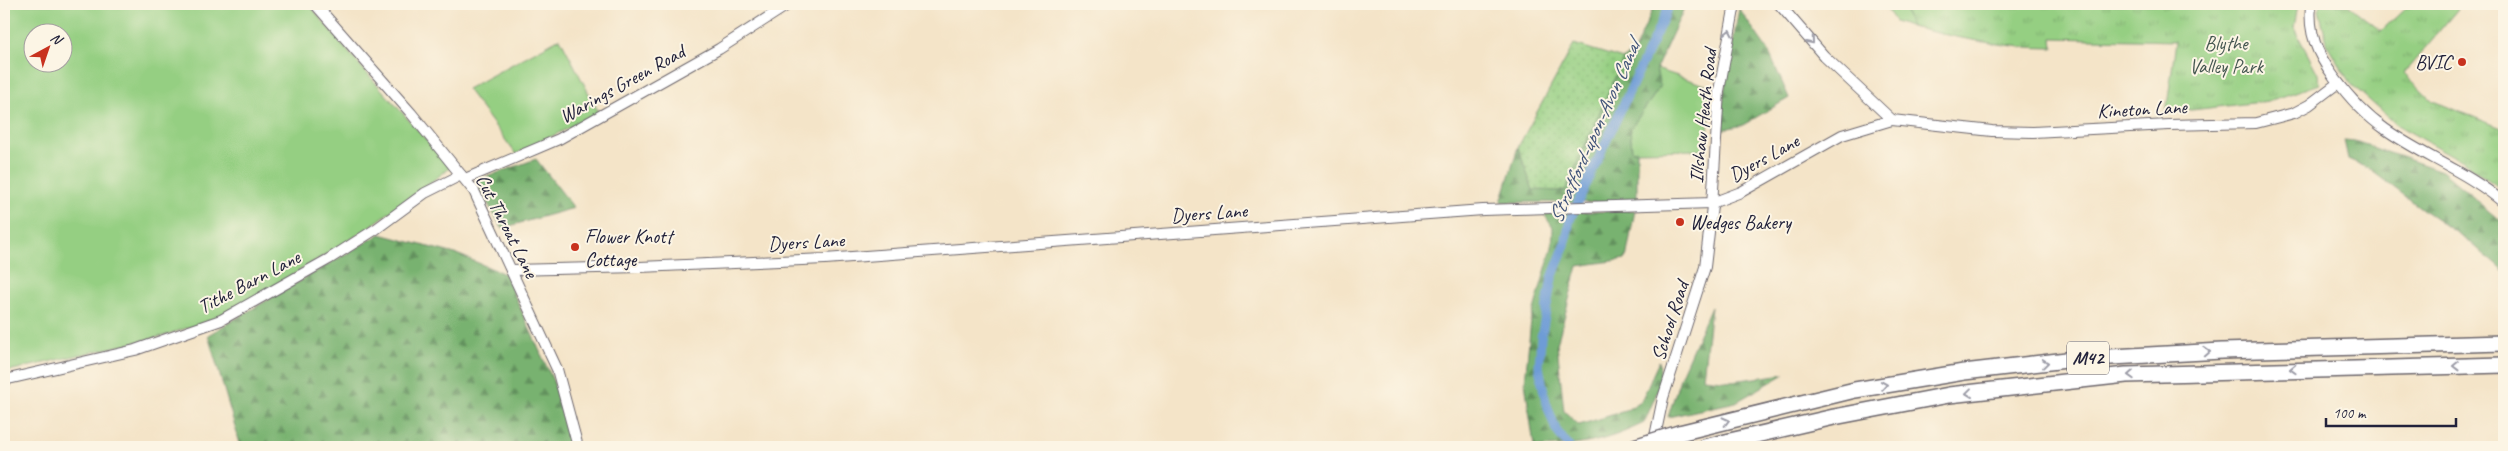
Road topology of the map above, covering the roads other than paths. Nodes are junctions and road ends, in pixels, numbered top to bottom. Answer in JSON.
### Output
{"nodes":[{"id":1,"x":315,"y":4,"type":"edge"},
{"id":2,"x":789,"y":4,"type":"edge"},
{"id":3,"x":1735,"y":4,"type":"edge"},
{"id":4,"x":1779,"y":4,"type":"edge"},
{"id":5,"x":2311,"y":4,"type":"edge"},
{"id":6,"x":2338,"y":83,"type":"junction"},
{"id":7,"x":1892,"y":120,"type":"junction"},
{"id":8,"x":463,"y":177,"type":"junction"},
{"id":9,"x":2504,"y":203,"type":"edge"},
{"id":10,"x":1712,"y":204,"type":"junction"},
{"id":11,"x":510,"y":270,"type":"junction"},
{"id":12,"x":2504,"y":343,"type":"edge"},
{"id":13,"x":2504,"y":365,"type":"edge"},
{"id":14,"x":4,"y":380,"type":"edge"},
{"id":15,"x":578,"y":447,"type":"edge"},
{"id":16,"x":1634,"y":447,"type":"edge"},
{"id":17,"x":1652,"y":447,"type":"edge"},
{"id":18,"x":1704,"y":447,"type":"edge"}],
"edges":[{"from":1,"to":8,"type":"street","name":"Cut Throat Lane"},
{"from":2,"to":8,"type":"street","name":"Warings Green Road"},
{"from":10,"to":3,"type":"street","name":"Illshaw Heath Road","one_way":true},
{"from":4,"to":7,"type":"street","one_way":true},
{"from":5,"to":6,"type":"street"},
{"from":6,"to":7,"type":"street","name":"Kineton Lane"},
{"from":6,"to":9,"type":"street"},
{"from":7,"to":10,"type":"street","name":"Dyers Lane"},
{"from":8,"to":11,"type":"street","name":"Cut Throat Lane"},
{"from":8,"to":14,"type":"street","name":"Tithe Barn Lane"},
{"from":10,"to":11,"type":"street","name":"Dyers Lane"},
{"from":10,"to":17,"type":"street","name":"School Road"},
{"from":11,"to":15,"type":"street","name":"Cut Throat Lane"},
{"from":16,"to":12,"type":"highway","number":"M42","one_way":true,"bridge":true},
{"from":13,"to":18,"type":"highway","number":"M42","one_way":true}]}
